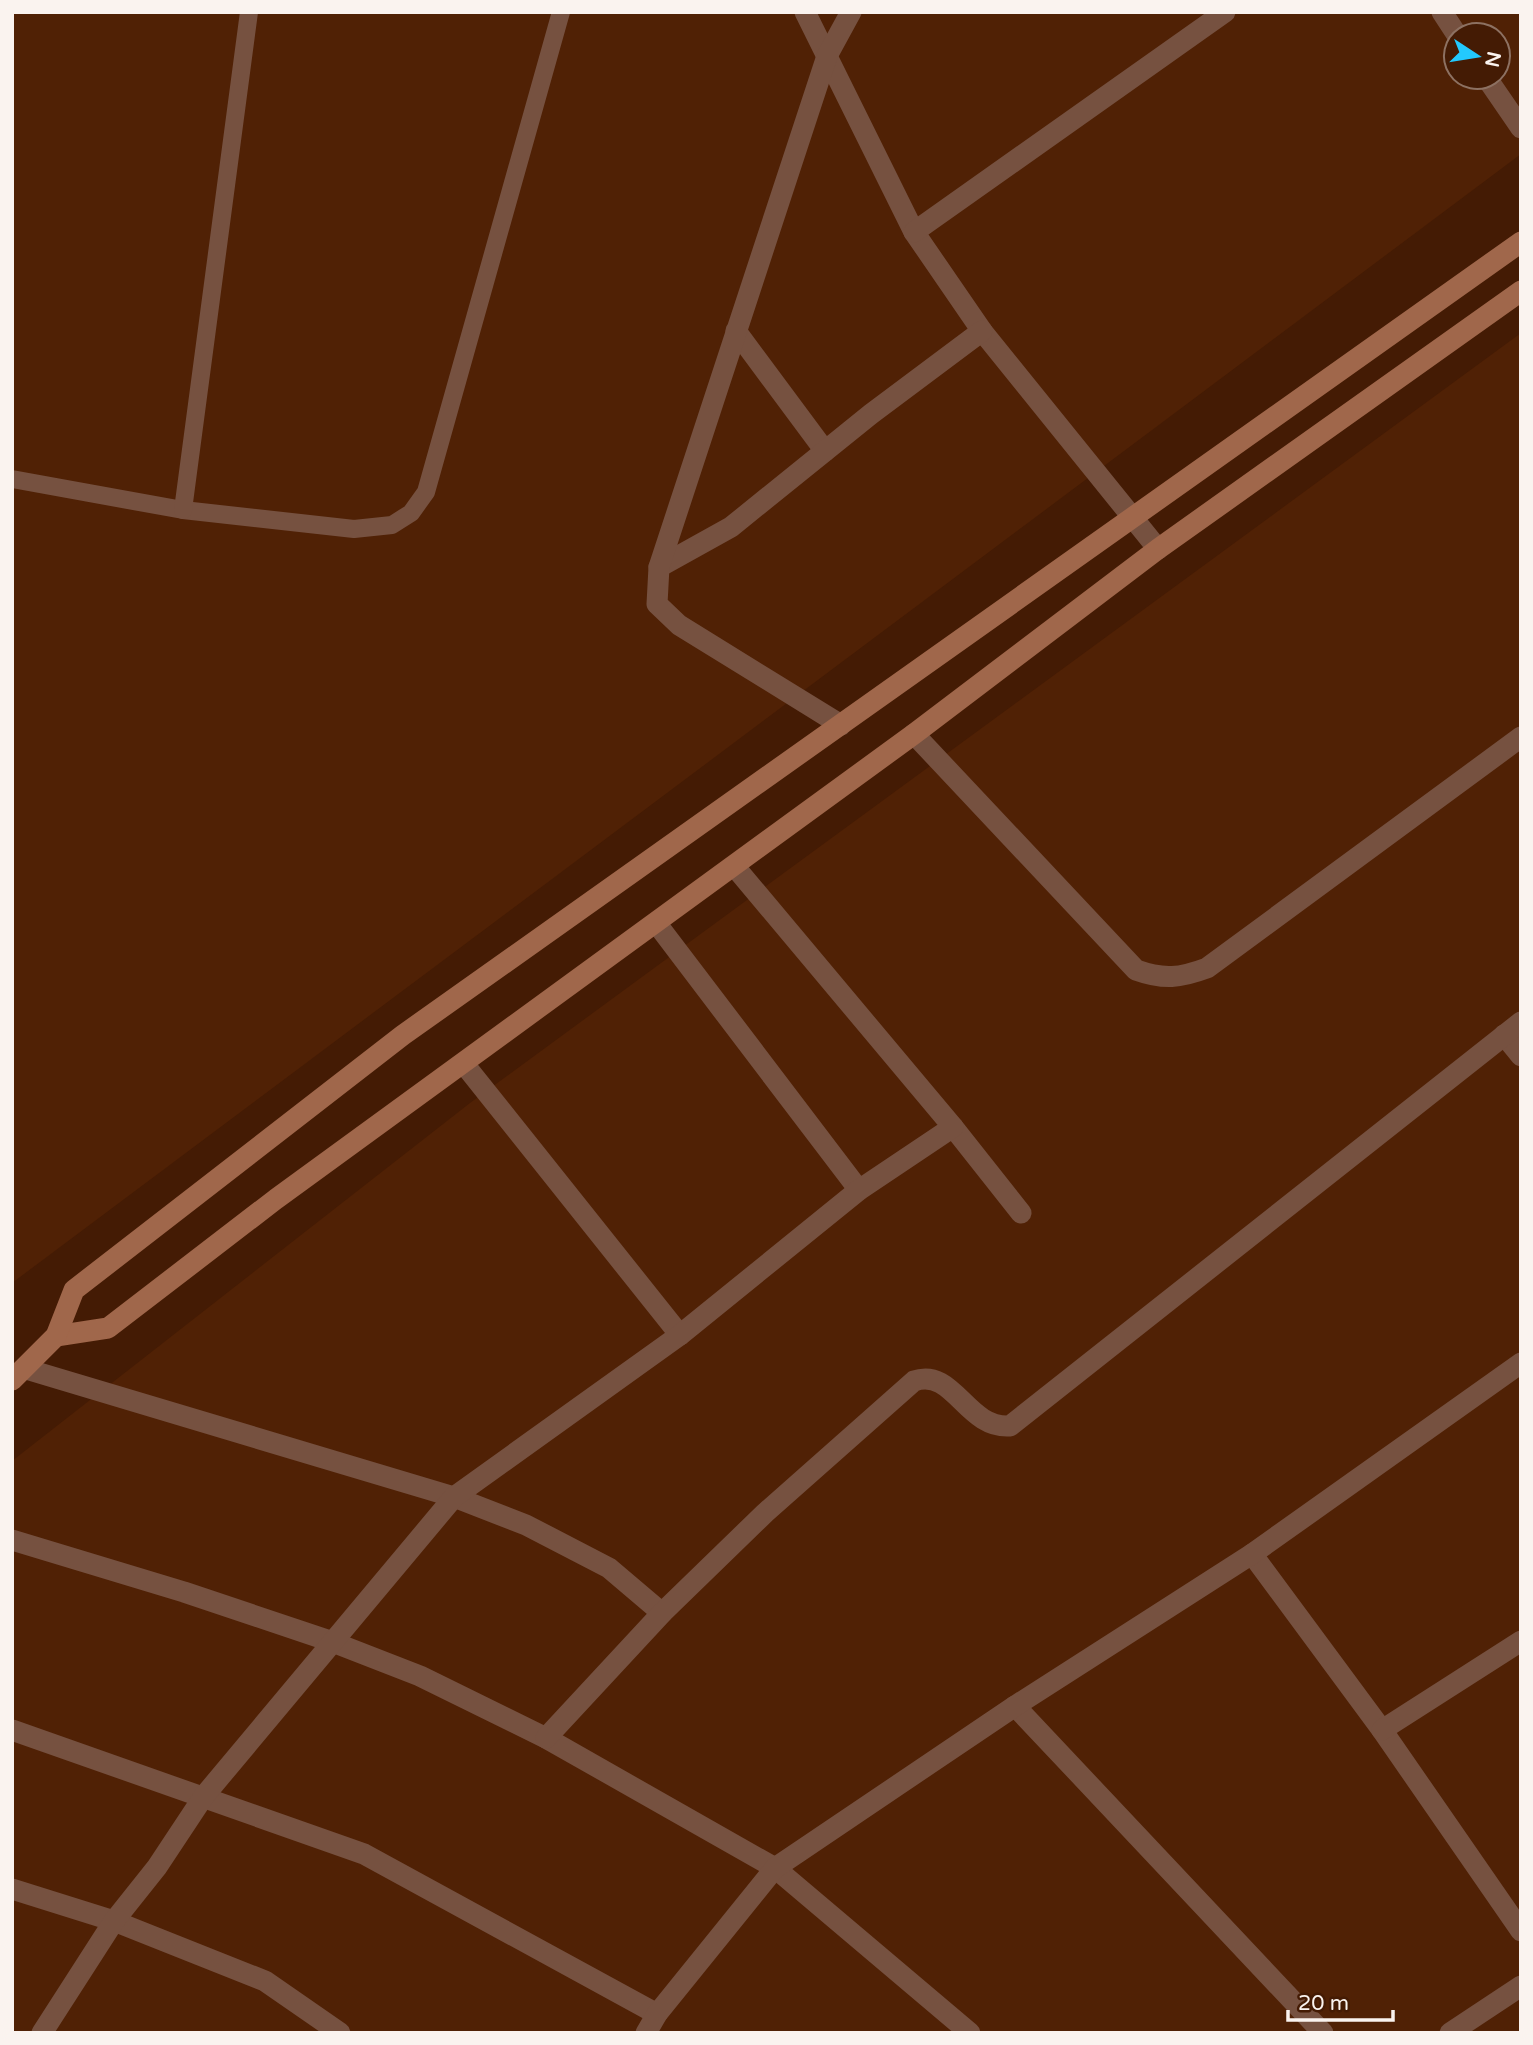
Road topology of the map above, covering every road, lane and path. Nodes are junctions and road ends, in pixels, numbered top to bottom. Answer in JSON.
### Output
{"nodes":[{"id":1,"x":249,"y":12,"type":"edge"},
{"id":2,"x":561,"y":12,"type":"edge"},
{"id":3,"x":805,"y":12,"type":"edge"},
{"id":4,"x":851,"y":12,"type":"edge"},
{"id":5,"x":1225,"y":12,"type":"edge"},
{"id":6,"x":827,"y":56,"type":"junction"},
{"id":7,"x":1496,"y":91,"type":"edge"},
{"id":8,"x":1521,"y":128,"type":"edge"},
{"id":9,"x":914,"y":232,"type":"junction"},
{"id":10,"x":1521,"y":242,"type":"edge"},
{"id":11,"x":1521,"y":291,"type":"edge"},
{"id":12,"x":736,"y":331,"type":"junction"},
{"id":13,"x":982,"y":331,"type":"junction"},
{"id":14,"x":825,"y":451,"type":"junction"},
{"id":15,"x":12,"y":479,"type":"edge"},
{"id":16,"x":183,"y":510,"type":"junction"},
{"id":17,"x":1132,"y":516,"type":"junction"},
{"id":18,"x":1158,"y":550,"type":"junction"},
{"id":19,"x":659,"y":567,"type":"junction"},
{"id":20,"x":841,"y":725,"type":"junction"},
{"id":21,"x":914,"y":734,"type":"junction"},
{"id":22,"x":1521,"y":737,"type":"edge"},
{"id":23,"x":735,"y":866,"type":"junction"},
{"id":24,"x":657,"y":925,"type":"junction"},
{"id":25,"x":1512,"y":1028,"type":"edge"},
{"id":26,"x":1521,"y":1056,"type":"edge"},
{"id":27,"x":464,"y":1064,"type":"junction"},
{"id":28,"x":953,"y":1127,"type":"junction"},
{"id":29,"x":859,"y":1191,"type":"junction"},
{"id":30,"x":1021,"y":1213,"type":"dead end"},
{"id":31,"x":680,"y":1335,"type":"junction"},
{"id":32,"x":56,"y":1336,"type":"junction"},
{"id":33,"x":1521,"y":1363,"type":"edge"},
{"id":34,"x":19,"y":1375,"type":"edge"},
{"id":35,"x":454,"y":1497,"type":"junction"},
{"id":36,"x":12,"y":1540,"type":"edge"},
{"id":37,"x":1252,"y":1554,"type":"junction"},
{"id":38,"x":662,"y":1613,"type":"junction"},
{"id":39,"x":330,"y":1641,"type":"junction"},
{"id":40,"x":1521,"y":1642,"type":"edge"},
{"id":41,"x":1015,"y":1706,"type":"junction"},
{"id":42,"x":12,"y":1730,"type":"edge"},
{"id":43,"x":1382,"y":1730,"type":"junction"},
{"id":44,"x":546,"y":1738,"type":"junction"},
{"id":45,"x":204,"y":1796,"type":"junction"},
{"id":46,"x":775,"y":1868,"type":"junction"},
{"id":47,"x":12,"y":1889,"type":"edge"},
{"id":48,"x":114,"y":1921,"type":"junction"},
{"id":49,"x":1521,"y":1931,"type":"edge"},
{"id":50,"x":1521,"y":1986,"type":"edge"},
{"id":51,"x":657,"y":2014,"type":"junction"},
{"id":52,"x":330,"y":2030,"type":"edge"},
{"id":53,"x":961,"y":2030,"type":"edge"},
{"id":54,"x":41,"y":2033,"type":"edge"},
{"id":55,"x":646,"y":2033,"type":"edge"},
{"id":56,"x":1323,"y":2033,"type":"edge"},
{"id":57,"x":1450,"y":2033,"type":"edge"}],
"edges":[{"from":1,"to":16,"type":"lane"},
{"from":2,"to":16,"type":"lane"},
{"from":3,"to":6,"type":"street"},
{"from":4,"to":6,"type":"street"},
{"from":5,"to":9,"type":"street"},
{"from":6,"to":9,"type":"street"},
{"from":6,"to":12,"type":"street"},
{"from":7,"to":8,"type":"street"},
{"from":9,"to":13,"type":"street"},
{"from":10,"to":17,"type":"main road"},
{"from":11,"to":18,"type":"main road"},
{"from":12,"to":14,"type":"street"},
{"from":12,"to":19,"type":"street"},
{"from":13,"to":14,"type":"street"},
{"from":13,"to":17,"type":"street"},
{"from":14,"to":19,"type":"street"},
{"from":15,"to":16,"type":"lane"},
{"from":17,"to":18,"type":"street"},
{"from":17,"to":20,"type":"main road"},
{"from":18,"to":21,"type":"main road"},
{"from":19,"to":20,"type":"street"},
{"from":20,"to":32,"type":"main road"},
{"from":21,"to":22,"type":"street"},
{"from":21,"to":23,"type":"main road"},
{"from":23,"to":24,"type":"main road"},
{"from":23,"to":28,"type":"street"},
{"from":24,"to":27,"type":"main road"},
{"from":24,"to":29,"type":"street"},
{"from":25,"to":26,"type":"street"},
{"from":25,"to":38,"type":"street"},
{"from":27,"to":31,"type":"street"},
{"from":27,"to":32,"type":"main road"},
{"from":28,"to":29,"type":"street"},
{"from":28,"to":30,"type":"street"},
{"from":29,"to":31,"type":"street"},
{"from":31,"to":35,"type":"street"},
{"from":32,"to":34,"type":"main road"},
{"from":33,"to":37,"type":"street"},
{"from":34,"to":35,"type":"street"},
{"from":35,"to":38,"type":"street"},
{"from":35,"to":39,"type":"street"},
{"from":36,"to":39,"type":"street"},
{"from":37,"to":41,"type":"street"},
{"from":37,"to":43,"type":"street"},
{"from":38,"to":44,"type":"street"},
{"from":39,"to":44,"type":"street"},
{"from":39,"to":45,"type":"street"},
{"from":40,"to":43,"type":"street"},
{"from":41,"to":46,"type":"street"},
{"from":41,"to":56,"type":"street"},
{"from":42,"to":45,"type":"street"},
{"from":43,"to":49,"type":"street"},
{"from":44,"to":46,"type":"street"},
{"from":45,"to":48,"type":"street"},
{"from":45,"to":51,"type":"street"},
{"from":46,"to":51,"type":"street"},
{"from":46,"to":53,"type":"street"},
{"from":47,"to":48,"type":"street"},
{"from":48,"to":52,"type":"street"},
{"from":48,"to":54,"type":"street"},
{"from":50,"to":57,"type":"street"},
{"from":51,"to":55,"type":"street"}]}
